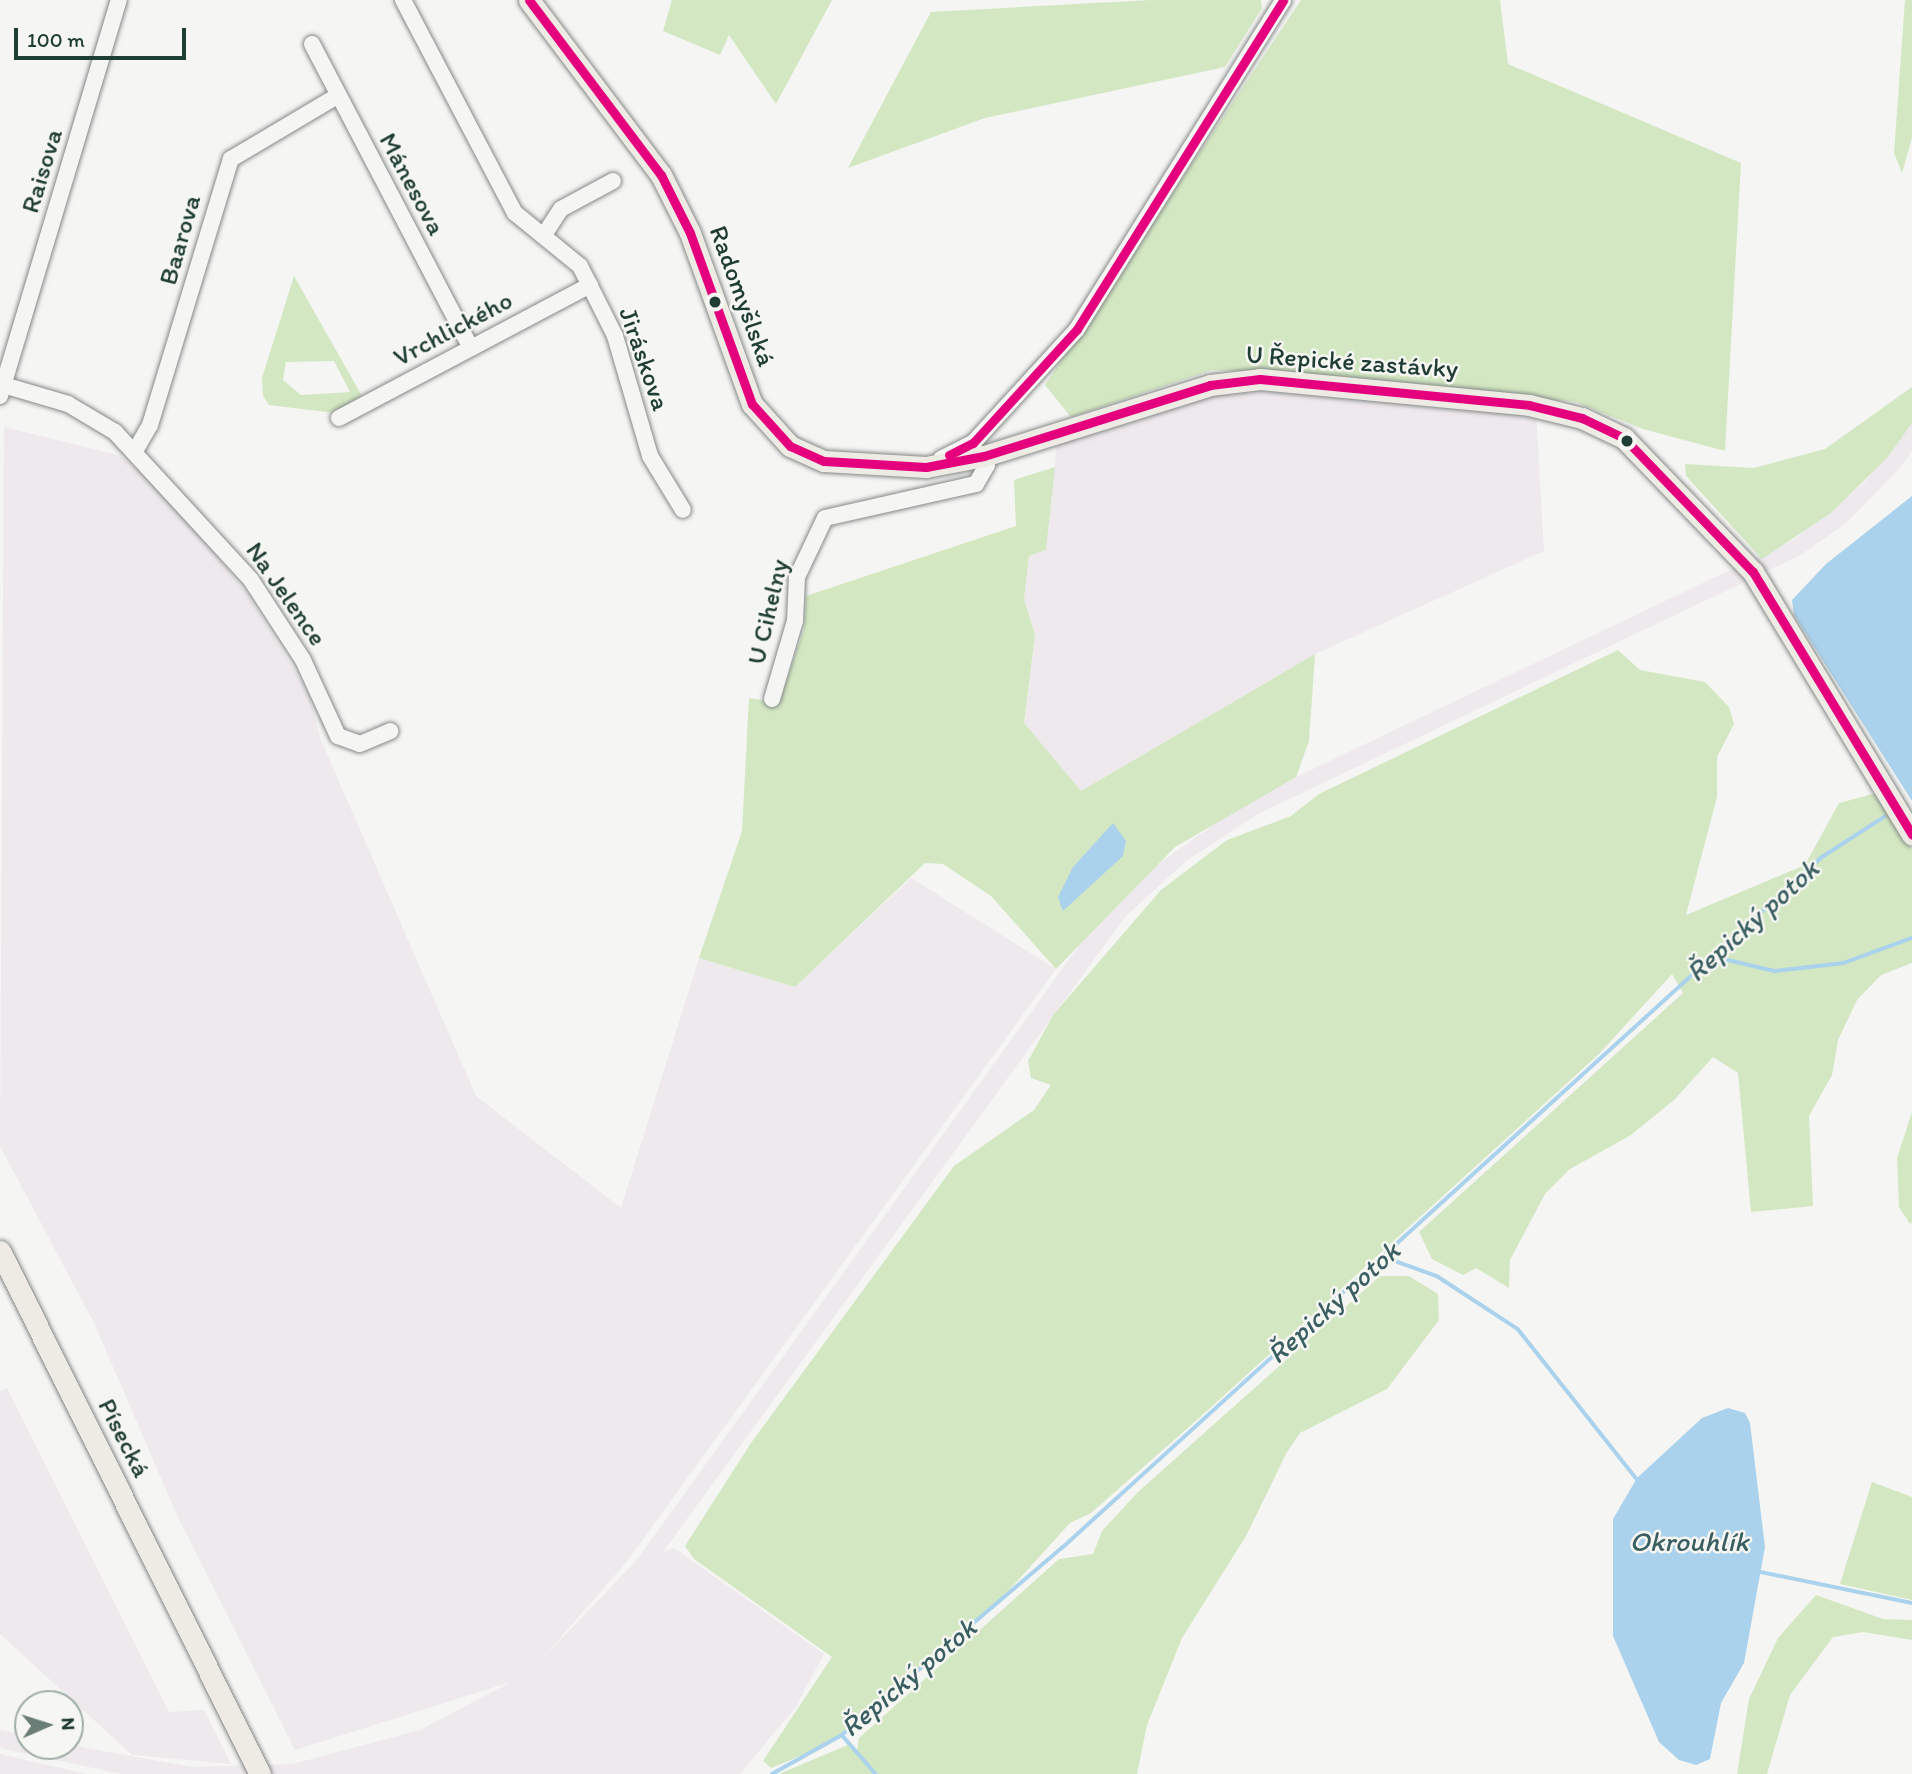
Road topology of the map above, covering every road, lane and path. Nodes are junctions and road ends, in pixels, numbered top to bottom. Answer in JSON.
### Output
{"nodes":[{"id":1,"x":119,"y":0,"type":"edge"},
{"id":2,"x":403,"y":0,"type":"edge"},
{"id":3,"x":529,"y":0,"type":"edge"},
{"id":4,"x":1283,"y":0,"type":"edge"},
{"id":5,"x":312,"y":44,"type":"dead end"},
{"id":6,"x":337,"y":96,"type":"junction"},
{"id":7,"x":614,"y":181,"type":"dead end"},
{"id":8,"x":544,"y":235,"type":"junction"},
{"id":9,"x":590,"y":285,"type":"junction"},
{"id":10,"x":470,"y":346,"type":"junction"},
{"id":11,"x":1,"y":388,"type":"edge"},
{"id":12,"x":339,"y":418,"type":"dead end"},
{"id":13,"x":135,"y":450,"type":"junction"},
{"id":14,"x":978,"y":450,"type":"junction"},
{"id":15,"x":683,"y":510,"type":"dead end"},
{"id":16,"x":772,"y":699,"type":"dead end"},
{"id":17,"x":390,"y":730,"type":"dead end"},
{"id":18,"x":1912,"y":835,"type":"edge"},
{"id":19,"x":0,"y":1251,"type":"edge"},
{"id":20,"x":260,"y":1774,"type":"edge"}],
"edges":[{"from":1,"to":11,"type":"street","name":"Raisova"},
{"from":2,"to":8,"type":"street","name":"Jiráskova"},
{"from":3,"to":14,"type":"main road","name":"Radomyšlská"},
{"from":4,"to":14,"type":"street"},
{"from":5,"to":6,"type":"street","name":"Mánesova"},
{"from":6,"to":10,"type":"street","name":"Mánesova"},
{"from":6,"to":13,"type":"street","name":"Baarova"},
{"from":7,"to":8,"type":"street"},
{"from":8,"to":9,"type":"street","name":"Jiráskova"},
{"from":9,"to":10,"type":"street","name":"Vrchlického"},
{"from":9,"to":15,"type":"street","name":"Jiráskova"},
{"from":10,"to":12,"type":"street","name":"Vrchlického"},
{"from":11,"to":13,"type":"street","name":"Na Jelence"},
{"from":13,"to":17,"type":"street","name":"Na Jelence"},
{"from":14,"to":16,"type":"street","name":"U Cihelny"},
{"from":14,"to":18,"type":"main road","name":"U Řepické zastávky"},
{"from":19,"to":20,"type":"main road","name":"Písecká"}]}
